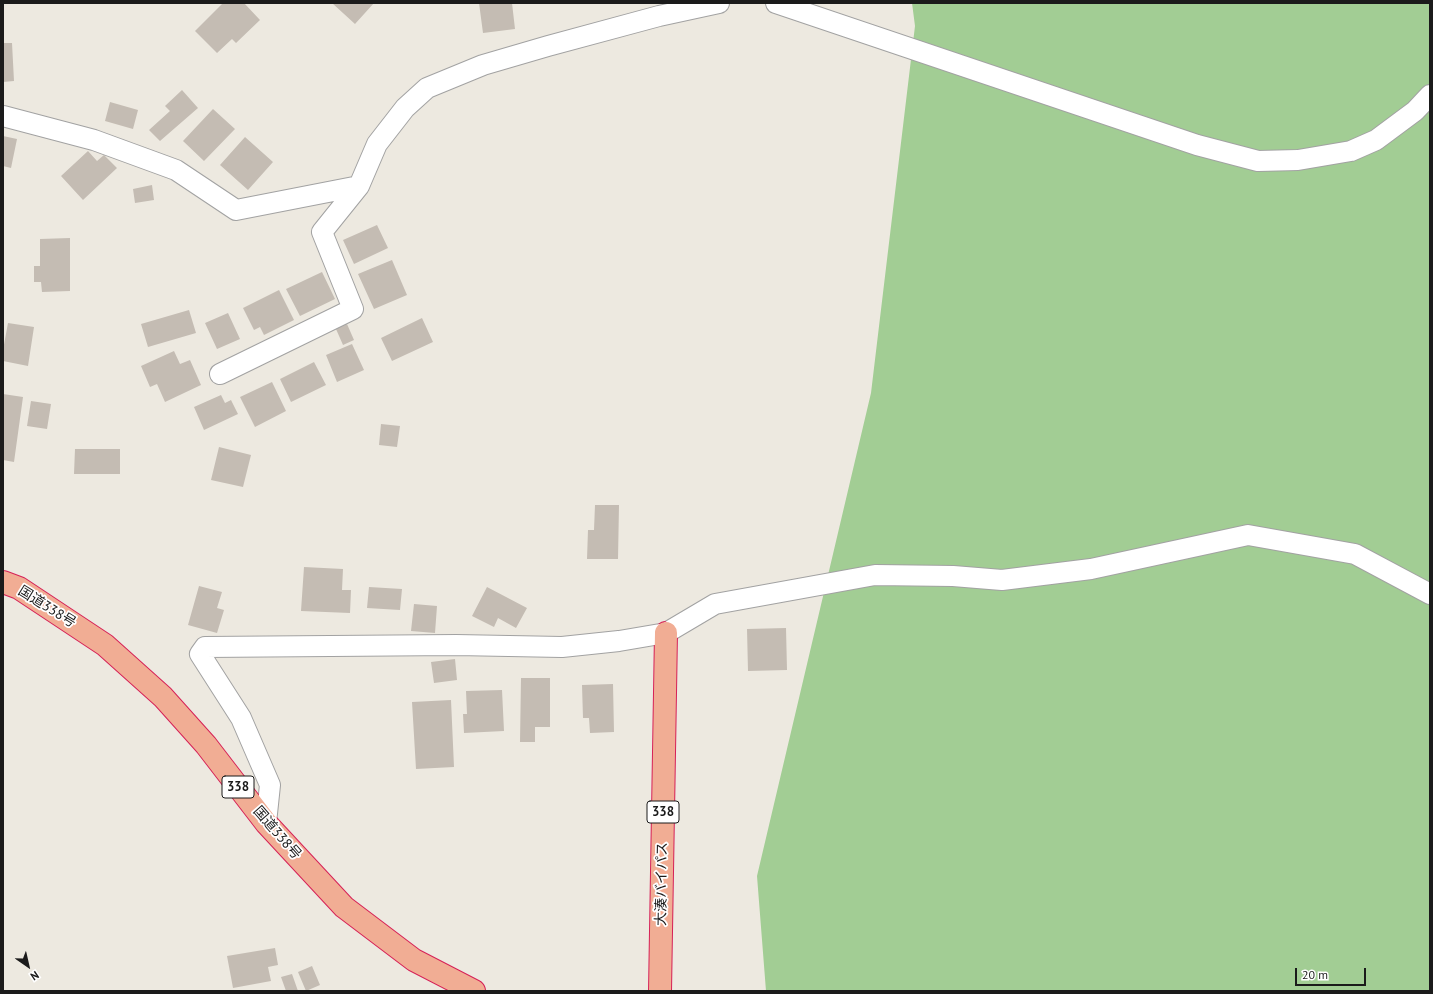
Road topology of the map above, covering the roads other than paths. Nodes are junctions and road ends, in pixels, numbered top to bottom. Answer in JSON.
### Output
{"nodes":[{"id":1,"x":719,"y":3,"type":"edge"},
{"id":2,"x":776,"y":3,"type":"edge"},
{"id":3,"x":1430,"y":95,"type":"edge"},
{"id":4,"x":3,"y":116,"type":"edge"},
{"id":5,"x":359,"y":186,"type":"junction"},
{"id":6,"x":220,"y":374,"type":"dead end"},
{"id":7,"x":3,"y":582,"type":"edge"},
{"id":8,"x":1430,"y":594,"type":"edge"},
{"id":9,"x":666,"y":633,"type":"junction"},
{"id":10,"x":266,"y":823,"type":"junction"},
{"id":11,"x":474,"y":991,"type":"edge"},
{"id":12,"x":660,"y":991,"type":"edge"}],
"edges":[{"from":1,"to":5,"type":"street"},
{"from":2,"to":3,"type":"street"},
{"from":4,"to":5,"type":"street"},
{"from":5,"to":6,"type":"street"},
{"from":7,"to":10,"type":"highway","name":"国道338号","number":"338"},
{"from":8,"to":9,"type":"street"},
{"from":9,"to":10,"type":"street"},
{"from":9,"to":12,"type":"highway","name":"大湊バイパス","number":"338"},
{"from":10,"to":11,"type":"highway","name":"国道338号","number":"338"}]}
